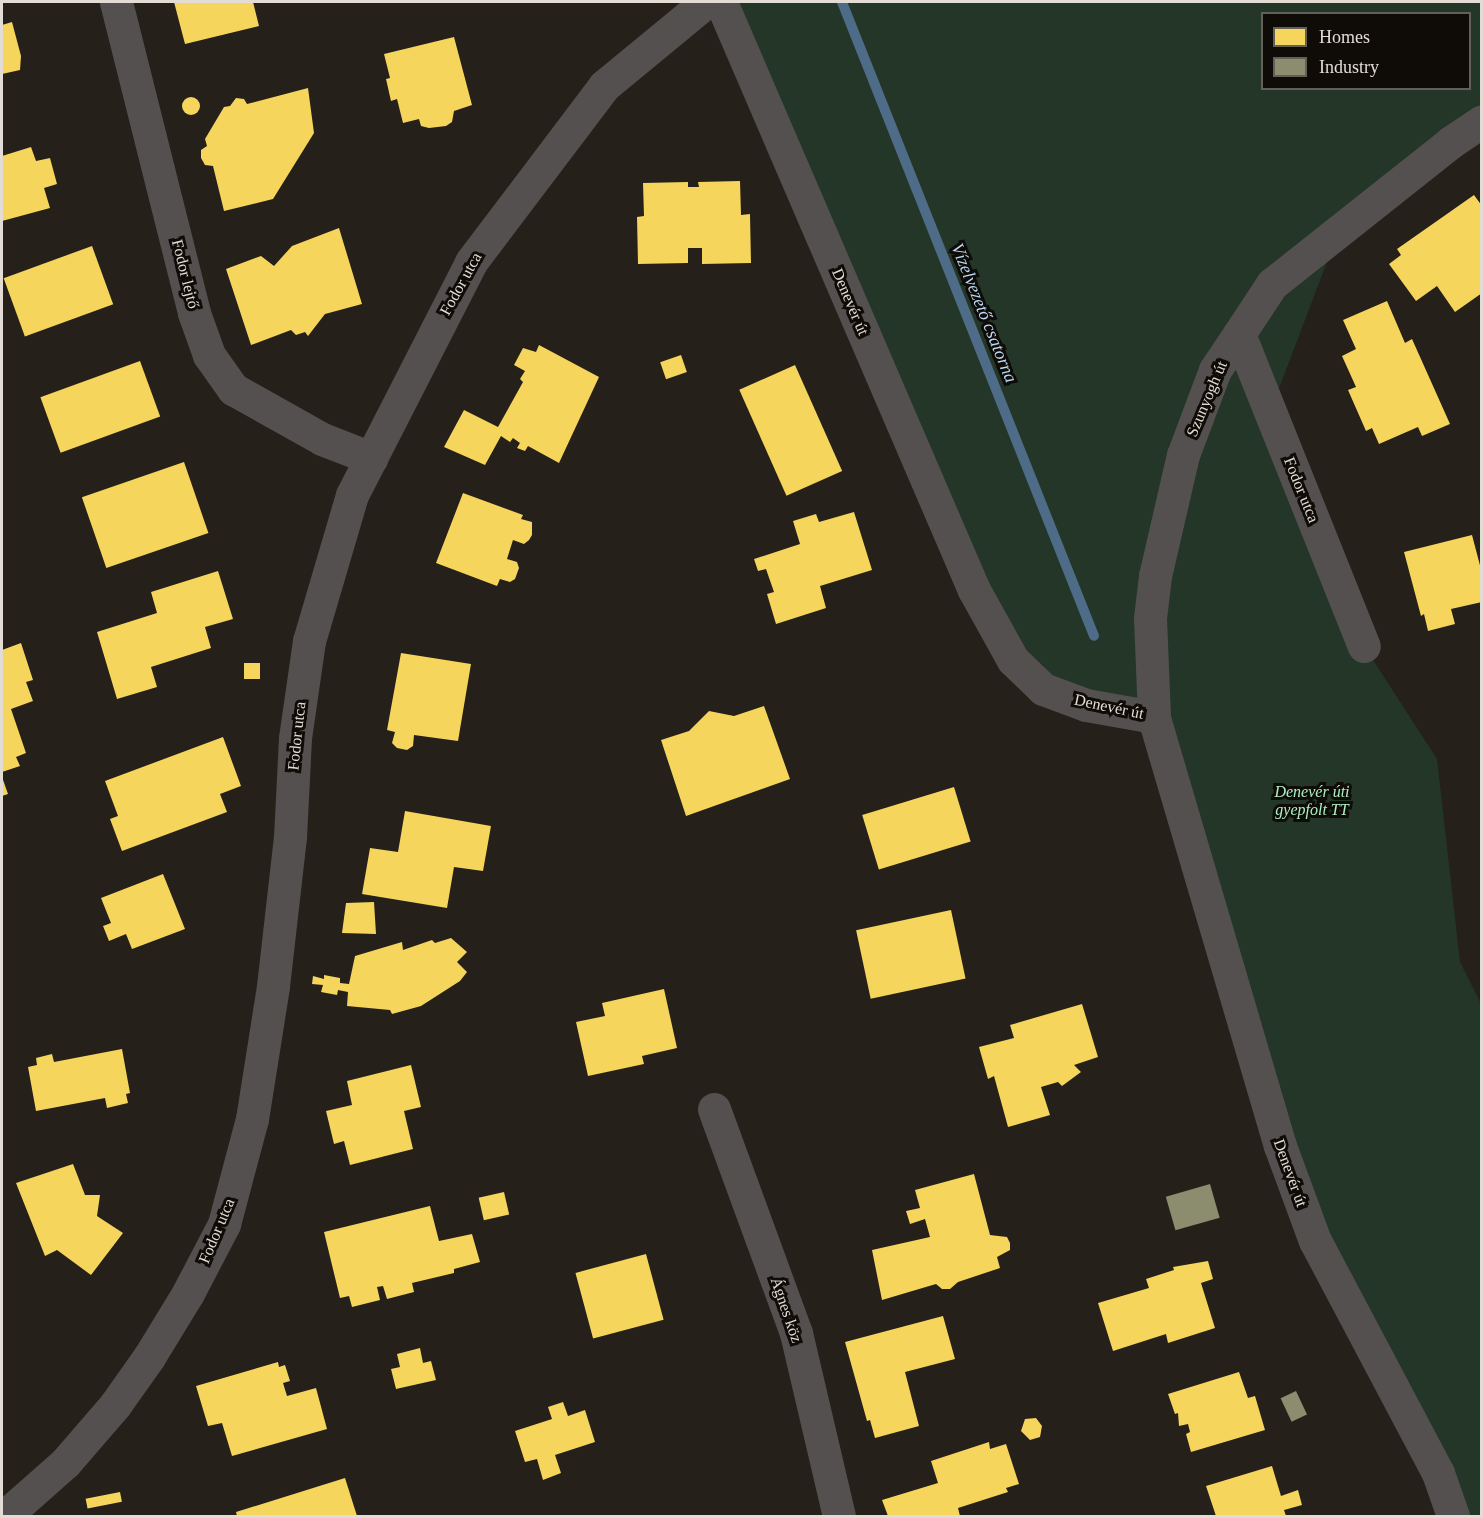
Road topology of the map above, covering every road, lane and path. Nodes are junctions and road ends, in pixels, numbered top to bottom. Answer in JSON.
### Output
{"nodes":[{"id":1,"x":116,"y":2,"type":"edge"},
{"id":2,"x":706,"y":2,"type":"edge"},
{"id":3,"x":721,"y":2,"type":"edge"},
{"id":4,"x":1482,"y":121,"type":"edge"},
{"id":5,"x":1239,"y":334,"type":"junction"},
{"id":6,"x":371,"y":459,"type":"junction"},
{"id":7,"x":1364,"y":646,"type":"dead end"},
{"id":8,"x":1154,"y":717,"type":"junction"},
{"id":9,"x":714,"y":1109,"type":"dead end"},
{"id":10,"x":5,"y":1516,"type":"edge"},
{"id":11,"x":839,"y":1516,"type":"edge"},
{"id":12,"x":1452,"y":1516,"type":"edge"}],
"edges":[{"from":1,"to":6,"type":"street","name":"Fodor lejtő"},
{"from":2,"to":6,"type":"street","name":"Fodor utca"},
{"from":3,"to":8,"type":"street","name":"Denevér út"},
{"from":4,"to":5,"type":"street","name":"Szunyogh út"},
{"from":5,"to":7,"type":"street","name":"Fodor utca"},
{"from":5,"to":8,"type":"street","name":"Szunyogh út"},
{"from":6,"to":10,"type":"street","name":"Fodor utca"},
{"from":8,"to":12,"type":"street","name":"Denevér út"},
{"from":9,"to":11,"type":"street","name":"Ágnes köz"}]}
